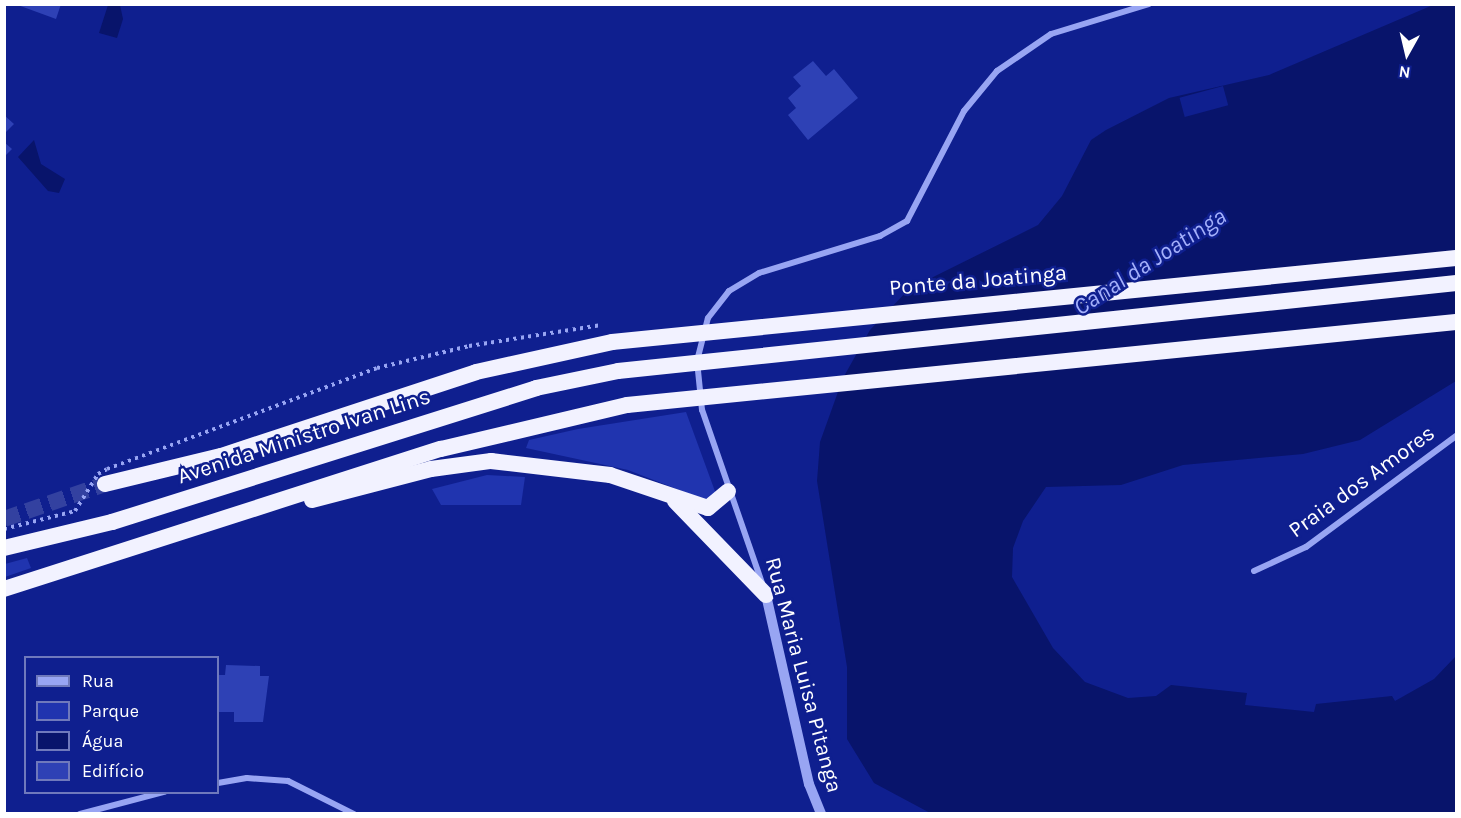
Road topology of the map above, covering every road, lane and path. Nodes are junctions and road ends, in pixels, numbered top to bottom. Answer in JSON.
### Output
{"nodes":[{"id":1,"x":1149,"y":4,"type":"edge"},
{"id":2,"x":1456,"y":258,"type":"edge"},
{"id":3,"x":1456,"y":283,"type":"edge"},
{"id":4,"x":1456,"y":322,"type":"edge"},
{"id":5,"x":1456,"y":436,"type":"edge"},
{"id":6,"x":105,"y":484,"type":"tunnel mouth"},
{"id":7,"x":728,"y":491,"type":"junction"},
{"id":8,"x":670,"y":497,"type":"junction"},
{"id":9,"x":4,"y":548,"type":"edge"},
{"id":10,"x":109,"y":554,"type":"junction"},
{"id":11,"x":1254,"y":572,"type":"dead end"},
{"id":12,"x":4,"y":589,"type":"edge"},
{"id":13,"x":766,"y":595,"type":"junction"},
{"id":14,"x":219,"y":783,"type":"edge"},
{"id":15,"x":156,"y":794,"type":"edge"},
{"id":16,"x":80,"y":813,"type":"edge"},
{"id":17,"x":354,"y":813,"type":"edge"},
{"id":18,"x":821,"y":813,"type":"edge"}],
"edges":[{"from":1,"to":7,"type":"street","name":"Rua Maria Luisa Pitanga"},
{"from":2,"to":6,"type":"highway","name":"Ponte da Joatinga","bridge":true},
{"from":3,"to":9,"type":"highway","name":"Avenida Ministro Ivan Lins","bridge":true},
{"from":4,"to":10,"type":"highway","bridge":true},
{"from":5,"to":11,"type":"street","name":"Praia dos Amores"},
{"from":7,"to":8,"type":"highway"},
{"from":7,"to":13,"type":"street","name":"Rua Maria Luisa Pitanga"},
{"from":8,"to":10,"type":"highway"},
{"from":8,"to":13,"type":"highway"},
{"from":10,"to":12,"type":"highway"},
{"from":13,"to":18,"type":"street","name":"Rua Maria Luisa Pitanga"},
{"from":14,"to":17,"type":"street"},
{"from":15,"to":16,"type":"street"}]}
